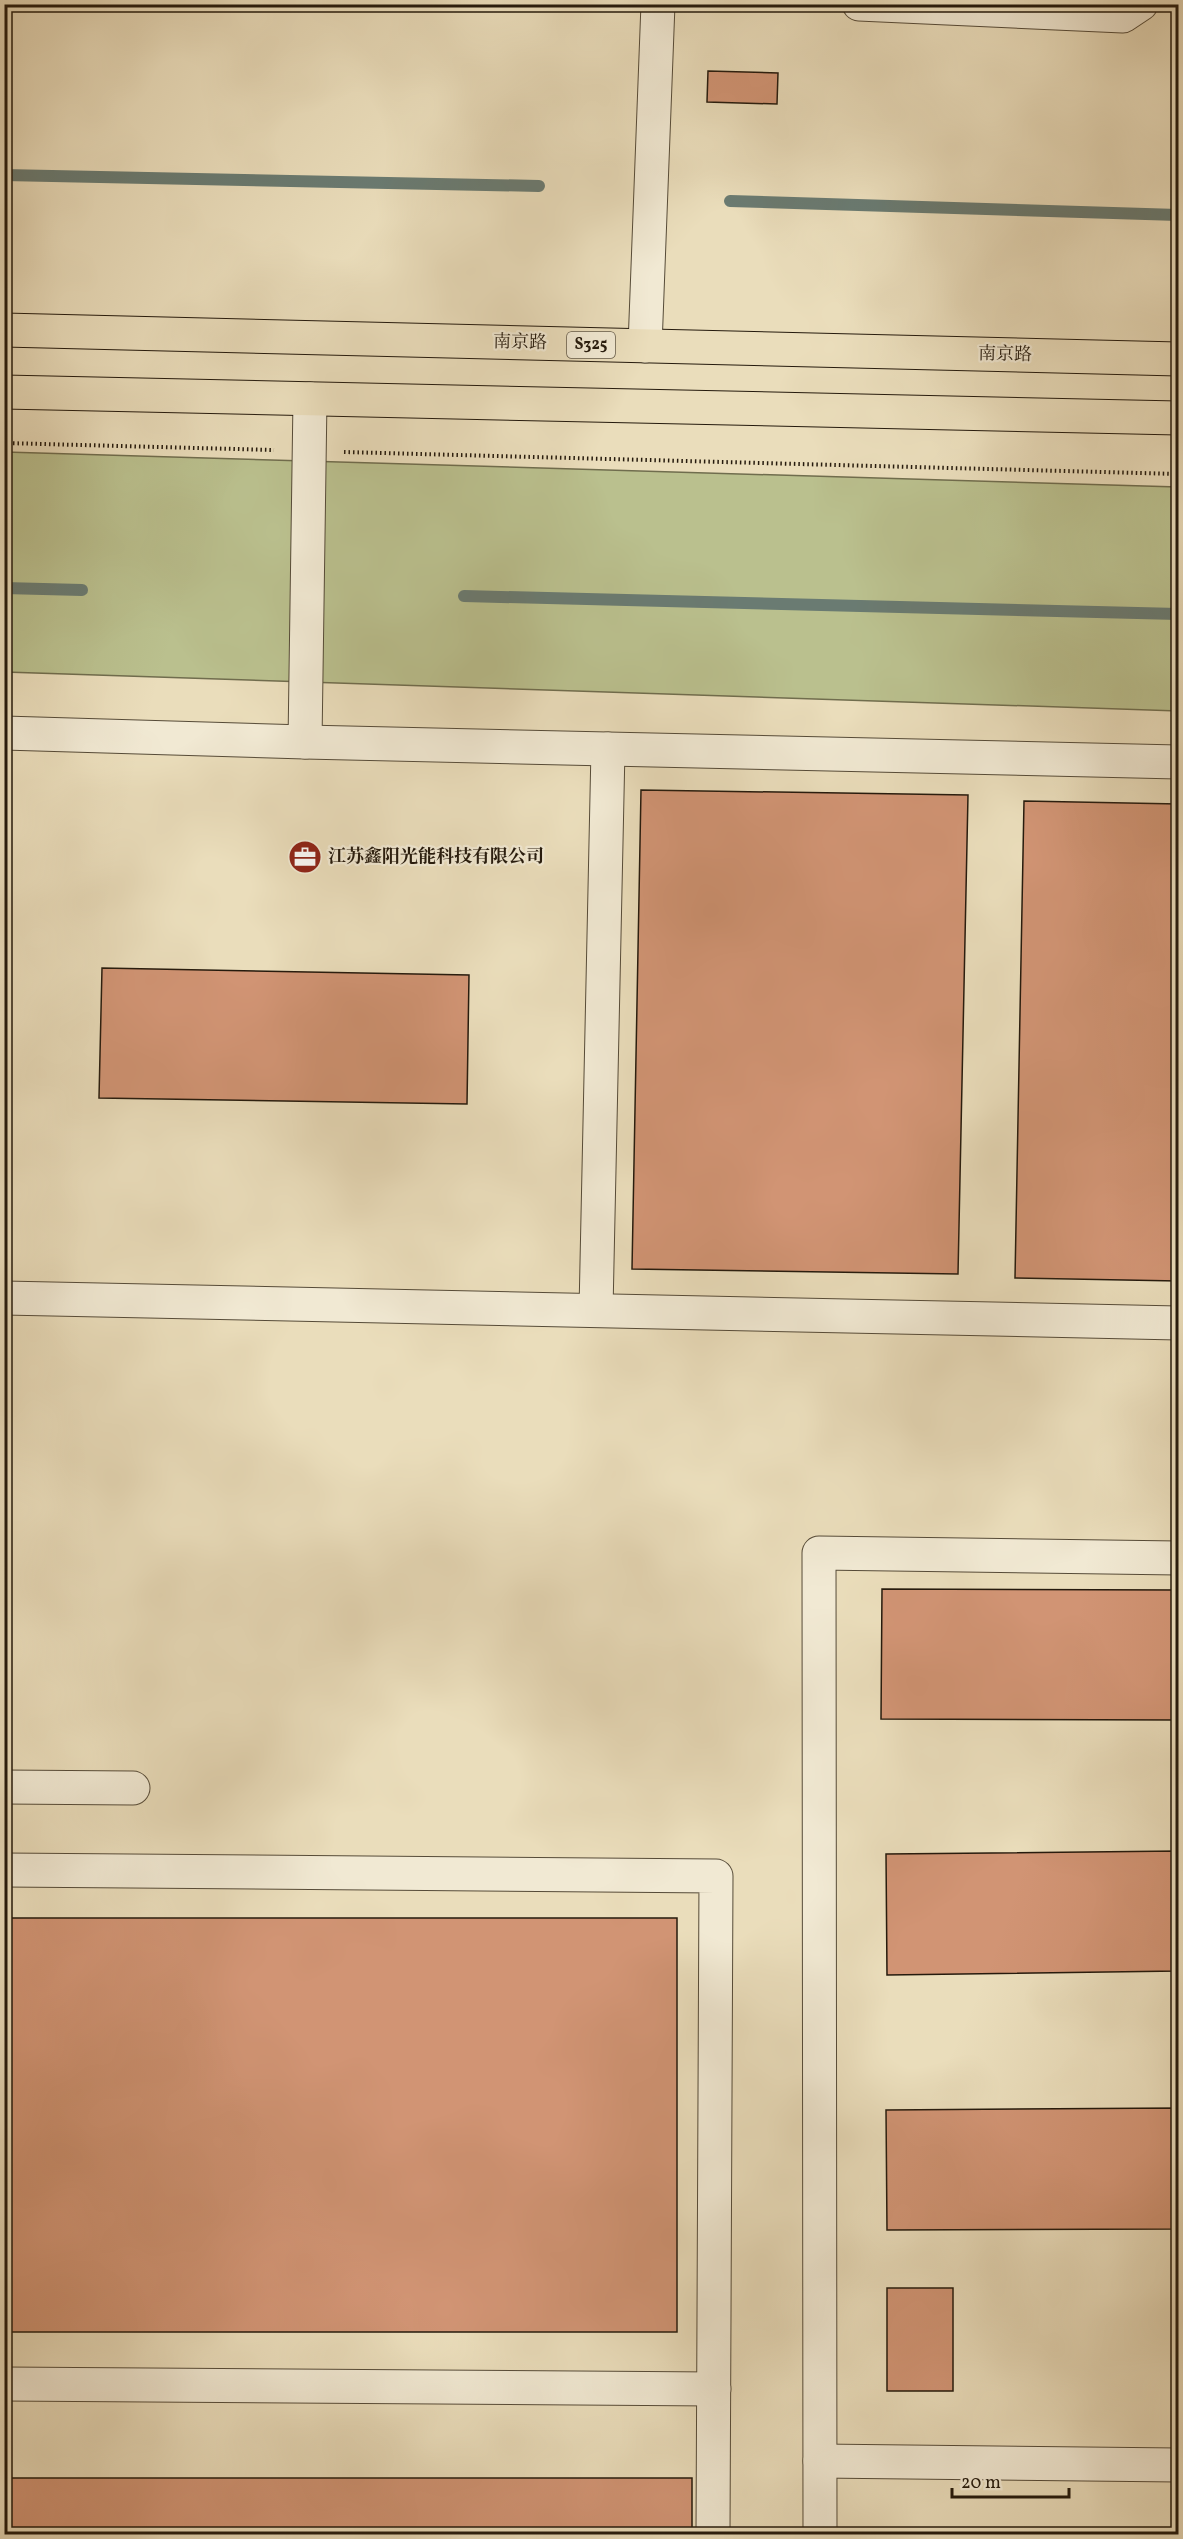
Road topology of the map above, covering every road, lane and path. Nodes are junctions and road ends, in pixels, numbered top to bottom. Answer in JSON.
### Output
{"nodes":[{"id":1,"x":658,"y":4,"type":"edge"},
{"id":2,"x":859,"y":4,"type":"edge"},
{"id":3,"x":1141,"y":4,"type":"edge"},
{"id":4,"x":4,"y":330,"type":"edge"},
{"id":5,"x":645,"y":346,"type":"junction"},
{"id":6,"x":1179,"y":359,"type":"edge"},
{"id":7,"x":4,"y":392,"type":"edge"},
{"id":8,"x":310,"y":399,"type":"junction"},
{"id":9,"x":1179,"y":418,"type":"edge"},
{"id":10,"x":4,"y":443,"type":"edge"},
{"id":11,"x":309,"y":451,"type":"junction"},
{"id":12,"x":1179,"y":474,"type":"edge"},
{"id":13,"x":4,"y":733,"type":"edge"},
{"id":14,"x":305,"y":742,"type":"junction"},
{"id":15,"x":608,"y":749,"type":"junction"},
{"id":16,"x":1179,"y":762,"type":"edge"},
{"id":17,"x":4,"y":1298,"type":"edge"},
{"id":18,"x":596,"y":1310,"type":"junction"},
{"id":19,"x":1179,"y":1323,"type":"edge"},
{"id":20,"x":1179,"y":1558,"type":"edge"},
{"id":21,"x":4,"y":1787,"type":"edge"},
{"id":22,"x":133,"y":1788,"type":"dead end"},
{"id":23,"x":4,"y":1870,"type":"edge"},
{"id":24,"x":4,"y":2384,"type":"edge"},
{"id":25,"x":714,"y":2389,"type":"junction"},
{"id":26,"x":820,"y":2462,"type":"junction"},
{"id":27,"x":1179,"y":2465,"type":"edge"},
{"id":28,"x":713,"y":2535,"type":"edge"},
{"id":29,"x":820,"y":2535,"type":"edge"}],
"edges":[{"from":1,"to":5,"type":"lane"},
{"from":2,"to":3,"type":"lane"},
{"from":4,"to":5,"type":"main road","name":"南京路","number":"S325"},
{"from":5,"to":6,"type":"main road","name":"南京路","number":"S325"},
{"from":7,"to":8,"type":"main road"},
{"from":8,"to":9,"type":"main road"},
{"from":8,"to":11,"type":"lane"},
{"from":10,"to":11,"type":"path"},
{"from":11,"to":12,"type":"path"},
{"from":11,"to":14,"type":"lane"},
{"from":13,"to":14,"type":"lane"},
{"from":14,"to":15,"type":"lane"},
{"from":15,"to":16,"type":"lane"},
{"from":15,"to":18,"type":"lane"},
{"from":17,"to":18,"type":"lane"},
{"from":18,"to":19,"type":"lane"},
{"from":20,"to":26,"type":"lane"},
{"from":21,"to":22,"type":"lane"},
{"from":23,"to":25,"type":"lane"},
{"from":24,"to":25,"type":"lane"},
{"from":25,"to":28,"type":"lane"},
{"from":26,"to":27,"type":"lane"},
{"from":26,"to":29,"type":"lane"}]}
